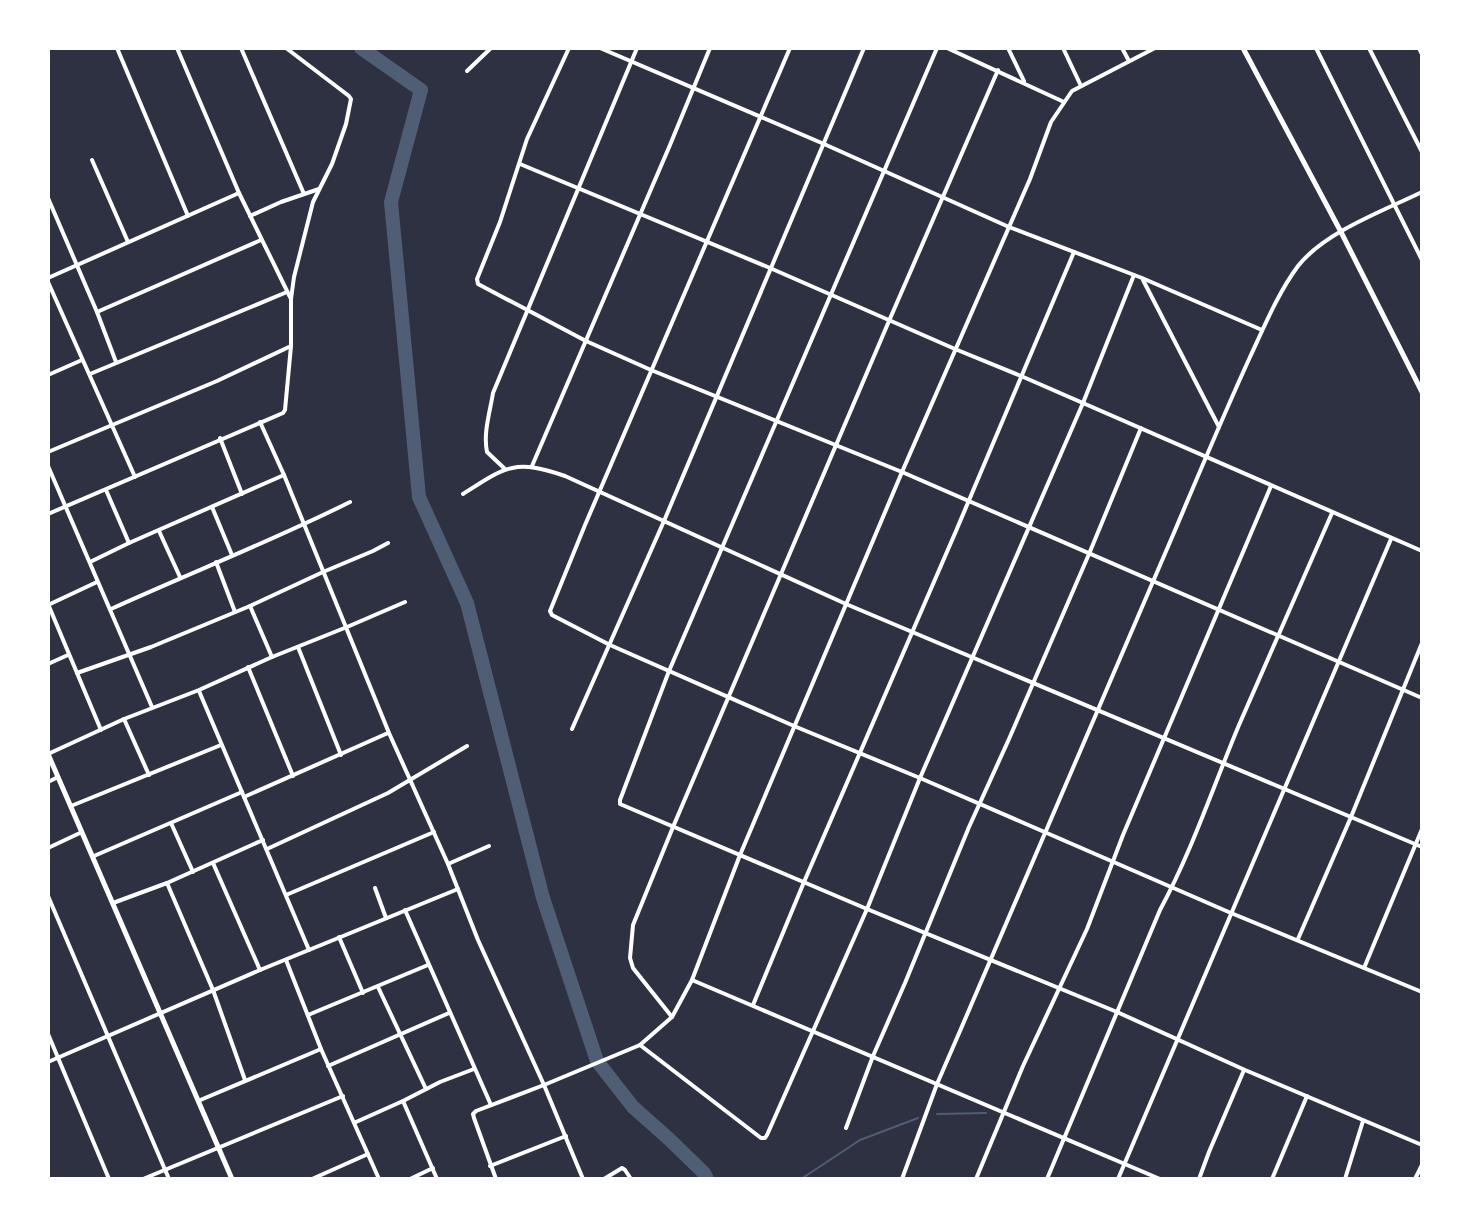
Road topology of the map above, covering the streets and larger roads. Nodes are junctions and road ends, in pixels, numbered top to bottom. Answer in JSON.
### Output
{"nodes":[{"id":1,"x":117,"y":48,"type":"edge"},
{"id":2,"x":177,"y":48,"type":"edge"},
{"id":3,"x":241,"y":48,"type":"edge"},
{"id":4,"x":286,"y":48,"type":"edge"},
{"id":5,"x":491,"y":48,"type":"edge"},
{"id":6,"x":569,"y":48,"type":"edge"},
{"id":7,"x":600,"y":48,"type":"edge"},
{"id":8,"x":637,"y":48,"type":"edge"},
{"id":9,"x":710,"y":48,"type":"edge"},
{"id":10,"x":790,"y":48,"type":"edge"},
{"id":11,"x":864,"y":48,"type":"edge"},
{"id":12,"x":937,"y":48,"type":"edge"},
{"id":13,"x":947,"y":48,"type":"edge"},
{"id":14,"x":1008,"y":48,"type":"edge"},
{"id":15,"x":1063,"y":48,"type":"edge"},
{"id":16,"x":1122,"y":48,"type":"edge"},
{"id":17,"x":1155,"y":48,"type":"edge"},
{"id":18,"x":1243,"y":48,"type":"edge"},
{"id":19,"x":1316,"y":48,"type":"edge"},
{"id":20,"x":1369,"y":48,"type":"edge"},
{"id":21,"x":1419,"y":48,"type":"edge"},
{"id":22,"x":1422,"y":54,"type":"edge"},
{"id":23,"x":632,"y":61,"type":"junction"},
{"id":24,"x":1129,"y":61,"type":"junction"},
{"id":25,"x":998,"y":70,"type":"junction"},
{"id":26,"x":467,"y":71,"type":"dead end"},
{"id":27,"x":1025,"y":83,"type":"junction"},
{"id":28,"x":1081,"y":86,"type":"junction"},
{"id":29,"x":693,"y":88,"type":"junction"},
{"id":30,"x":1064,"y":102,"type":"junction"},
{"id":31,"x":759,"y":116,"type":"junction"},
{"id":32,"x":824,"y":144,"type":"junction"},
{"id":33,"x":1422,"y":152,"type":"edge"},
{"id":34,"x":92,"y":160,"type":"dead end"},
{"id":35,"x":519,"y":164,"type":"junction"},
{"id":36,"x":885,"y":172,"type":"junction"},
{"id":37,"x":578,"y":187,"type":"junction"},
{"id":38,"x":319,"y":189,"type":"junction"},
{"id":39,"x":1422,"y":192,"type":"edge"},
{"id":40,"x":239,"y":193,"type":"junction"},
{"id":41,"x":304,"y":194,"type":"junction"},
{"id":42,"x":48,"y":198,"type":"edge"},
{"id":43,"x":943,"y":198,"type":"junction"},
{"id":44,"x":1395,"y":205,"type":"junction"},
{"id":45,"x":640,"y":214,"type":"junction"},
{"id":46,"x":188,"y":216,"type":"junction"},
{"id":47,"x":250,"y":216,"type":"junction"},
{"id":48,"x":1009,"y":227,"type":"junction"},
{"id":49,"x":1341,"y":232,"type":"junction"},
{"id":50,"x":261,"y":240,"type":"junction"},
{"id":51,"x":128,"y":242,"type":"junction"},
{"id":52,"x":705,"y":242,"type":"junction"},
{"id":53,"x":1074,"y":252,"type":"junction"},
{"id":54,"x":1422,"y":260,"type":"edge"},
{"id":55,"x":77,"y":264,"type":"junction"},
{"id":56,"x":770,"y":268,"type":"junction"},
{"id":57,"x":1134,"y":275,"type":"junction"},
{"id":58,"x":1142,"y":278,"type":"junction"},
{"id":59,"x":48,"y":280,"type":"edge"},
{"id":60,"x":287,"y":292,"type":"junction"},
{"id":61,"x":831,"y":295,"type":"junction"},
{"id":62,"x":291,"y":299,"type":"junction"},
{"id":63,"x":526,"y":310,"type":"junction"},
{"id":64,"x":97,"y":312,"type":"junction"},
{"id":65,"x":889,"y":321,"type":"junction"},
{"id":66,"x":1262,"y":330,"type":"junction"},
{"id":67,"x":586,"y":341,"type":"junction"},
{"id":68,"x":291,"y":346,"type":"junction"},
{"id":69,"x":955,"y":349,"type":"junction"},
{"id":70,"x":83,"y":359,"type":"junction"},
{"id":71,"x":116,"y":363,"type":"junction"},
{"id":72,"x":651,"y":370,"type":"junction"},
{"id":73,"x":90,"y":374,"type":"junction"},
{"id":74,"x":48,"y":375,"type":"edge"},
{"id":75,"x":1021,"y":376,"type":"junction"},
{"id":76,"x":1420,"y":383,"type":"edge"},
{"id":77,"x":1422,"y":392,"type":"edge"},
{"id":78,"x":716,"y":396,"type":"junction"},
{"id":79,"x":1083,"y":403,"type":"junction"},
{"id":80,"x":776,"y":421,"type":"junction"},
{"id":81,"x":260,"y":422,"type":"junction"},
{"id":82,"x":111,"y":425,"type":"junction"},
{"id":83,"x":1219,"y":427,"type":"junction"},
{"id":84,"x":1141,"y":428,"type":"junction"},
{"id":85,"x":220,"y":438,"type":"junction"},
{"id":86,"x":836,"y":447,"type":"junction"},
{"id":87,"x":48,"y":452,"type":"edge"},
{"id":88,"x":1205,"y":458,"type":"junction"},
{"id":89,"x":48,"y":466,"type":"edge"},
{"id":90,"x":532,"y":466,"type":"junction"},
{"id":91,"x":505,"y":469,"type":"junction"},
{"id":92,"x":902,"y":472,"type":"junction"},
{"id":93,"x":284,"y":475,"type":"junction"},
{"id":94,"x":135,"y":477,"type":"junction"},
{"id":95,"x":1271,"y":486,"type":"junction"},
{"id":96,"x":106,"y":490,"type":"junction"},
{"id":97,"x":600,"y":492,"type":"junction"},
{"id":98,"x":242,"y":494,"type":"junction"},
{"id":99,"x":463,"y":494,"type":"dead end"},
{"id":100,"x":968,"y":501,"type":"junction"},
{"id":101,"x":350,"y":502,"type":"dead end"},
{"id":102,"x":65,"y":507,"type":"junction"},
{"id":103,"x":212,"y":507,"type":"junction"},
{"id":104,"x":1332,"y":513,"type":"junction"},
{"id":105,"x":48,"y":514,"type":"edge"},
{"id":106,"x":664,"y":521,"type":"junction"},
{"id":107,"x":304,"y":525,"type":"junction"},
{"id":108,"x":1029,"y":528,"type":"junction"},
{"id":109,"x":159,"y":531,"type":"junction"},
{"id":110,"x":1391,"y":539,"type":"junction"},
{"id":111,"x":129,"y":543,"type":"junction"},
{"id":112,"x":388,"y":543,"type":"dead end"},
{"id":113,"x":724,"y":547,"type":"junction"},
{"id":114,"x":1422,"y":551,"type":"edge"},
{"id":115,"x":1089,"y":554,"type":"junction"},
{"id":116,"x":232,"y":555,"type":"junction"},
{"id":117,"x":90,"y":562,"type":"junction"},
{"id":118,"x":216,"y":562,"type":"junction"},
{"id":119,"x":323,"y":572,"type":"junction"},
{"id":120,"x":781,"y":573,"type":"junction"},
{"id":121,"x":180,"y":577,"type":"junction"},
{"id":122,"x":98,"y":582,"type":"junction"},
{"id":123,"x":1153,"y":582,"type":"junction"},
{"id":124,"x":405,"y":602,"type":"dead end"},
{"id":125,"x":48,"y":604,"type":"edge"},
{"id":126,"x":846,"y":604,"type":"junction"},
{"id":127,"x":250,"y":606,"type":"junction"},
{"id":128,"x":111,"y":609,"type":"junction"},
{"id":129,"x":1219,"y":610,"type":"junction"},
{"id":130,"x":235,"y":612,"type":"junction"},
{"id":131,"x":347,"y":627,"type":"junction"},
{"id":132,"x":912,"y":632,"type":"junction"},
{"id":133,"x":1278,"y":635,"type":"junction"},
{"id":134,"x":1422,"y":643,"type":"edge"},
{"id":135,"x":610,"y":645,"type":"junction"},
{"id":136,"x":298,"y":647,"type":"junction"},
{"id":137,"x":130,"y":653,"type":"junction"},
{"id":138,"x":69,"y":654,"type":"junction"},
{"id":139,"x":272,"y":657,"type":"junction"},
{"id":140,"x":972,"y":657,"type":"junction"},
{"id":141,"x":1339,"y":662,"type":"junction"},
{"id":142,"x":48,"y":664,"type":"edge"},
{"id":143,"x":248,"y":667,"type":"junction"},
{"id":144,"x":669,"y":671,"type":"junction"},
{"id":145,"x":77,"y":673,"type":"junction"},
{"id":146,"x":1033,"y":682,"type":"junction"},
{"id":147,"x":1402,"y":689,"type":"junction"},
{"id":148,"x":199,"y":690,"type":"junction"},
{"id":149,"x":729,"y":697,"type":"junction"},
{"id":150,"x":1422,"y":698,"type":"edge"},
{"id":151,"x":152,"y":707,"type":"junction"},
{"id":152,"x":1099,"y":710,"type":"junction"},
{"id":153,"x":124,"y":719,"type":"junction"},
{"id":154,"x":794,"y":726,"type":"junction"},
{"id":155,"x":572,"y":729,"type":"dead end"},
{"id":156,"x":101,"y":730,"type":"junction"},
{"id":157,"x":389,"y":733,"type":"junction"},
{"id":158,"x":1164,"y":738,"type":"junction"},
{"id":159,"x":222,"y":744,"type":"junction"},
{"id":160,"x":467,"y":746,"type":"dead end"},
{"id":161,"x":48,"y":754,"type":"edge"},
{"id":162,"x":860,"y":754,"type":"junction"},
{"id":163,"x":341,"y":755,"type":"junction"},
{"id":164,"x":1224,"y":764,"type":"junction"},
{"id":165,"x":149,"y":775,"type":"junction"},
{"id":166,"x":293,"y":776,"type":"junction"},
{"id":167,"x":58,"y":777,"type":"junction"},
{"id":168,"x":920,"y":778,"type":"junction"},
{"id":169,"x":411,"y":780,"type":"junction"},
{"id":170,"x":48,"y":782,"type":"edge"},
{"id":171,"x":1285,"y":789,"type":"junction"},
{"id":172,"x":243,"y":794,"type":"junction"},
{"id":173,"x":980,"y":805,"type":"junction"},
{"id":174,"x":71,"y":806,"type":"junction"},
{"id":175,"x":1351,"y":817,"type":"junction"},
{"id":176,"x":171,"y":822,"type":"junction"},
{"id":177,"x":673,"y":827,"type":"junction"},
{"id":178,"x":1422,"y":829,"type":"edge"},
{"id":179,"x":82,"y":832,"type":"junction"},
{"id":180,"x":434,"y":832,"type":"junction"},
{"id":181,"x":1045,"y":833,"type":"junction"},
{"id":182,"x":263,"y":840,"type":"junction"},
{"id":183,"x":1415,"y":844,"type":"junction"},
{"id":184,"x":489,"y":846,"type":"dead end"},
{"id":185,"x":1422,"y":847,"type":"edge"},
{"id":186,"x":48,"y":848,"type":"edge"},
{"id":187,"x":267,"y":849,"type":"junction"},
{"id":188,"x":740,"y":855,"type":"junction"},
{"id":189,"x":94,"y":856,"type":"junction"},
{"id":190,"x":1114,"y":861,"type":"junction"},
{"id":191,"x":213,"y":863,"type":"junction"},
{"id":192,"x":448,"y":864,"type":"junction"},
{"id":193,"x":193,"y":872,"type":"junction"},
{"id":194,"x":804,"y":882,"type":"junction"},
{"id":195,"x":167,"y":883,"type":"junction"},
{"id":196,"x":1173,"y":886,"type":"junction"},
{"id":197,"x":375,"y":888,"type":"dead end"},
{"id":198,"x":458,"y":889,"type":"junction"},
{"id":199,"x":286,"y":895,"type":"junction"},
{"id":200,"x":48,"y":896,"type":"edge"},
{"id":201,"x":113,"y":903,"type":"junction"},
{"id":202,"x":867,"y":909,"type":"junction"},
{"id":203,"x":405,"y":910,"type":"junction"},
{"id":204,"x":1231,"y":913,"type":"junction"},
{"id":205,"x":386,"y":918,"type":"junction"},
{"id":206,"x":926,"y":932,"type":"junction"},
{"id":207,"x":339,"y":937,"type":"junction"},
{"id":208,"x":1297,"y":940,"type":"junction"},
{"id":209,"x":309,"y":950,"type":"junction"},
{"id":210,"x":285,"y":959,"type":"junction"},
{"id":211,"x":990,"y":960,"type":"junction"},
{"id":212,"x":428,"y":965,"type":"junction"},
{"id":213,"x":1364,"y":968,"type":"junction"},
{"id":214,"x":260,"y":970,"type":"junction"},
{"id":215,"x":692,"y":980,"type":"junction"},
{"id":216,"x":378,"y":987,"type":"junction"},
{"id":217,"x":1060,"y":989,"type":"junction"},
{"id":218,"x":213,"y":990,"type":"junction"},
{"id":219,"x":1422,"y":992,"type":"edge"},
{"id":220,"x":363,"y":993,"type":"junction"},
{"id":221,"x":753,"y":1005,"type":"junction"},
{"id":222,"x":1117,"y":1012,"type":"junction"},
{"id":223,"x":159,"y":1013,"type":"junction"},
{"id":224,"x":449,"y":1013,"type":"junction"},
{"id":225,"x":308,"y":1015,"type":"junction"},
{"id":226,"x":672,"y":1017,"type":"junction"},
{"id":227,"x":813,"y":1031,"type":"junction"},
{"id":228,"x":48,"y":1034,"type":"edge"},
{"id":229,"x":399,"y":1034,"type":"junction"},
{"id":230,"x":107,"y":1037,"type":"junction"},
{"id":231,"x":1178,"y":1039,"type":"junction"},
{"id":232,"x":640,"y":1045,"type":"junction"},
{"id":233,"x":321,"y":1049,"type":"junction"},
{"id":234,"x":873,"y":1056,"type":"junction"},
{"id":235,"x":58,"y":1058,"type":"junction"},
{"id":236,"x":48,"y":1062,"type":"edge"},
{"id":237,"x":328,"y":1066,"type":"junction"},
{"id":238,"x":474,"y":1069,"type":"junction"},
{"id":239,"x":1245,"y":1070,"type":"junction"},
{"id":240,"x":245,"y":1080,"type":"junction"},
{"id":241,"x":937,"y":1084,"type":"junction"},
{"id":242,"x":544,"y":1085,"type":"junction"},
{"id":243,"x":426,"y":1089,"type":"junction"},
{"id":244,"x":343,"y":1096,"type":"junction"},
{"id":245,"x":1307,"y":1096,"type":"junction"},
{"id":246,"x":198,"y":1101,"type":"junction"},
{"id":247,"x":403,"y":1101,"type":"junction"},
{"id":248,"x":491,"y":1105,"type":"junction"},
{"id":249,"x":1003,"y":1112,"type":"junction"},
{"id":250,"x":1363,"y":1121,"type":"junction"},
{"id":251,"x":355,"y":1122,"type":"junction"},
{"id":252,"x":846,"y":1128,"type":"dead end"},
{"id":253,"x":566,"y":1136,"type":"junction"},
{"id":254,"x":1063,"y":1137,"type":"junction"},
{"id":255,"x":1422,"y":1145,"type":"edge"},
{"id":256,"x":219,"y":1148,"type":"junction"},
{"id":257,"x":368,"y":1154,"type":"junction"},
{"id":258,"x":1124,"y":1164,"type":"junction"},
{"id":259,"x":1422,"y":1165,"type":"edge"},
{"id":260,"x":490,"y":1166,"type":"junction"},
{"id":261,"x":433,"y":1168,"type":"junction"},
{"id":262,"x":165,"y":1170,"type":"junction"},
{"id":263,"x":316,"y":1178,"type":"edge"},
{"id":264,"x":109,"y":1179,"type":"edge"},
{"id":265,"x":143,"y":1179,"type":"edge"},
{"id":266,"x":169,"y":1179,"type":"edge"},
{"id":267,"x":232,"y":1179,"type":"edge"},
{"id":268,"x":379,"y":1179,"type":"edge"},
{"id":269,"x":410,"y":1179,"type":"edge"},
{"id":270,"x":437,"y":1179,"type":"edge"},
{"id":271,"x":496,"y":1179,"type":"edge"},
{"id":272,"x":583,"y":1179,"type":"edge"},
{"id":273,"x":604,"y":1179,"type":"edge"},
{"id":274,"x":631,"y":1179,"type":"edge"},
{"id":275,"x":902,"y":1179,"type":"edge"},
{"id":276,"x":976,"y":1179,"type":"edge"},
{"id":277,"x":1047,"y":1179,"type":"edge"},
{"id":278,"x":1118,"y":1179,"type":"edge"},
{"id":279,"x":1160,"y":1179,"type":"edge"},
{"id":280,"x":1199,"y":1179,"type":"edge"},
{"id":281,"x":1272,"y":1179,"type":"edge"},
{"id":282,"x":1345,"y":1179,"type":"edge"},
{"id":283,"x":1415,"y":1179,"type":"edge"}],
"edges":[{"from":1,"to":46,"type":"street"},
{"from":2,"to":40,"type":"street"},
{"from":3,"to":41,"type":"street"},
{"from":4,"to":38,"type":"street"},
{"from":5,"to":26,"type":"street"},
{"from":6,"to":35,"type":"street"},
{"from":7,"to":23,"type":"street"},
{"from":8,"to":23,"type":"street"},
{"from":9,"to":29,"type":"street"},
{"from":10,"to":31,"type":"street"},
{"from":11,"to":32,"type":"street"},
{"from":12,"to":36,"type":"street"},
{"from":13,"to":25,"type":"street"},
{"from":14,"to":27,"type":"street"},
{"from":15,"to":28,"type":"street"},
{"from":16,"to":24,"type":"street"},
{"from":17,"to":24,"type":"street"},
{"from":18,"to":49,"type":"street"},
{"from":19,"to":44,"type":"street"},
{"from":20,"to":33,"type":"street"},
{"from":21,"to":22,"type":"street"},
{"from":23,"to":29,"type":"street"},
{"from":23,"to":37,"type":"street"},
{"from":24,"to":28,"type":"street"},
{"from":25,"to":27,"type":"street"},
{"from":25,"to":43,"type":"street"},
{"from":27,"to":30,"type":"street"},
{"from":28,"to":30,"type":"street"},
{"from":29,"to":31,"type":"street"},
{"from":29,"to":45,"type":"street"},
{"from":30,"to":48,"type":"street"},
{"from":31,"to":32,"type":"street"},
{"from":31,"to":52,"type":"street"},
{"from":32,"to":36,"type":"street"},
{"from":32,"to":56,"type":"street"},
{"from":34,"to":51,"type":"street"},
{"from":35,"to":37,"type":"street"},
{"from":35,"to":63,"type":"street"},
{"from":36,"to":43,"type":"street"},
{"from":36,"to":61,"type":"street"},
{"from":37,"to":45,"type":"street"},
{"from":37,"to":63,"type":"street"},
{"from":38,"to":41,"type":"street"},
{"from":38,"to":62,"type":"street"},
{"from":39,"to":44,"type":"street"},
{"from":40,"to":46,"type":"street"},
{"from":40,"to":47,"type":"street"},
{"from":41,"to":47,"type":"street"},
{"from":42,"to":55,"type":"street"},
{"from":43,"to":48,"type":"street"},
{"from":43,"to":65,"type":"street"},
{"from":44,"to":49,"type":"street"},
{"from":44,"to":54,"type":"street"},
{"from":45,"to":52,"type":"street"},
{"from":45,"to":67,"type":"street"},
{"from":46,"to":51,"type":"street"},
{"from":47,"to":50,"type":"street"},
{"from":48,"to":53,"type":"street"},
{"from":48,"to":69,"type":"street"},
{"from":49,"to":66,"type":"street"},
{"from":49,"to":76,"type":"street"},
{"from":50,"to":60,"type":"street"},
{"from":50,"to":64,"type":"street"},
{"from":51,"to":55,"type":"street"},
{"from":52,"to":56,"type":"street"},
{"from":52,"to":72,"type":"street"},
{"from":53,"to":57,"type":"street"},
{"from":53,"to":75,"type":"street"},
{"from":55,"to":59,"type":"street"},
{"from":55,"to":64,"type":"street"},
{"from":56,"to":61,"type":"street"},
{"from":56,"to":78,"type":"street"},
{"from":57,"to":58,"type":"street"},
{"from":57,"to":79,"type":"street"},
{"from":58,"to":66,"type":"street"},
{"from":58,"to":83,"type":"street"},
{"from":59,"to":70,"type":"street"},
{"from":60,"to":62,"type":"street"},
{"from":60,"to":71,"type":"street"},
{"from":61,"to":65,"type":"street"},
{"from":61,"to":80,"type":"street"},
{"from":62,"to":68,"type":"street"},
{"from":63,"to":67,"type":"street"},
{"from":63,"to":91,"type":"street"},
{"from":64,"to":71,"type":"street"},
{"from":65,"to":69,"type":"street"},
{"from":65,"to":86,"type":"street"},
{"from":66,"to":83,"type":"street"},
{"from":67,"to":72,"type":"street"},
{"from":67,"to":90,"type":"street"},
{"from":68,"to":81,"type":"street"},
{"from":68,"to":82,"type":"street"},
{"from":69,"to":75,"type":"street"},
{"from":69,"to":92,"type":"street"},
{"from":70,"to":73,"type":"street"},
{"from":70,"to":74,"type":"street"},
{"from":71,"to":73,"type":"street"},
{"from":72,"to":78,"type":"street"},
{"from":72,"to":97,"type":"street"},
{"from":73,"to":82,"type":"street"},
{"from":75,"to":79,"type":"street"},
{"from":75,"to":100,"type":"street"},
{"from":76,"to":77,"type":"street"},
{"from":78,"to":80,"type":"street"},
{"from":78,"to":106,"type":"street"},
{"from":79,"to":84,"type":"street"},
{"from":79,"to":108,"type":"street"},
{"from":80,"to":86,"type":"street"},
{"from":80,"to":113,"type":"street"},
{"from":81,"to":85,"type":"street"},
{"from":81,"to":93,"type":"street"},
{"from":82,"to":87,"type":"street"},
{"from":82,"to":94,"type":"street"},
{"from":83,"to":88,"type":"street"},
{"from":84,"to":88,"type":"street"},
{"from":84,"to":115,"type":"street"},
{"from":85,"to":94,"type":"street"},
{"from":85,"to":98,"type":"street"},
{"from":86,"to":92,"type":"street"},
{"from":86,"to":120,"type":"street"},
{"from":88,"to":95,"type":"street"},
{"from":88,"to":123,"type":"street"},
{"from":89,"to":102,"type":"street"},
{"from":90,"to":91,"type":"street"},
{"from":90,"to":97,"type":"street"},
{"from":91,"to":99,"type":"street"},
{"from":92,"to":100,"type":"street"},
{"from":92,"to":126,"type":"street"},
{"from":93,"to":98,"type":"street"},
{"from":93,"to":107,"type":"street"},
{"from":94,"to":96,"type":"street"},
{"from":95,"to":104,"type":"street"},
{"from":95,"to":129,"type":"street"},
{"from":96,"to":102,"type":"street"},
{"from":96,"to":111,"type":"street"},
{"from":97,"to":106,"type":"street"},
{"from":97,"to":135,"type":"street"},
{"from":98,"to":103,"type":"street"},
{"from":100,"to":108,"type":"street"},
{"from":100,"to":132,"type":"street"},
{"from":101,"to":107,"type":"street"},
{"from":102,"to":105,"type":"street"},
{"from":102,"to":117,"type":"street"},
{"from":103,"to":109,"type":"street"},
{"from":103,"to":116,"type":"street"},
{"from":104,"to":110,"type":"street"},
{"from":104,"to":133,"type":"street"},
{"from":106,"to":113,"type":"street"},
{"from":106,"to":135,"type":"street"},
{"from":107,"to":116,"type":"street"},
{"from":107,"to":119,"type":"street"},
{"from":108,"to":115,"type":"street"},
{"from":108,"to":140,"type":"street"},
{"from":109,"to":111,"type":"street"},
{"from":109,"to":121,"type":"street"},
{"from":110,"to":114,"type":"street"},
{"from":110,"to":141,"type":"street"},
{"from":111,"to":117,"type":"street"},
{"from":112,"to":119,"type":"street"},
{"from":113,"to":120,"type":"street"},
{"from":113,"to":144,"type":"street"},
{"from":115,"to":123,"type":"street"},
{"from":115,"to":146,"type":"street"},
{"from":116,"to":118,"type":"street"},
{"from":117,"to":122,"type":"street"},
{"from":118,"to":121,"type":"street"},
{"from":118,"to":130,"type":"street"},
{"from":119,"to":127,"type":"street"},
{"from":119,"to":131,"type":"street"},
{"from":120,"to":126,"type":"street"},
{"from":120,"to":149,"type":"street"},
{"from":121,"to":128,"type":"street"},
{"from":122,"to":125,"type":"street"},
{"from":122,"to":128,"type":"street"},
{"from":123,"to":129,"type":"street"},
{"from":123,"to":152,"type":"street"},
{"from":124,"to":131,"type":"street"},
{"from":125,"to":138,"type":"street"},
{"from":126,"to":132,"type":"street"},
{"from":126,"to":154,"type":"street"},
{"from":127,"to":130,"type":"street"},
{"from":127,"to":139,"type":"street"},
{"from":128,"to":137,"type":"street"},
{"from":129,"to":133,"type":"street"},
{"from":129,"to":158,"type":"street"},
{"from":130,"to":137,"type":"street"},
{"from":131,"to":136,"type":"street"},
{"from":131,"to":157,"type":"street"},
{"from":132,"to":140,"type":"street"},
{"from":132,"to":162,"type":"street"},
{"from":133,"to":141,"type":"street"},
{"from":133,"to":164,"type":"street"},
{"from":134,"to":147,"type":"street"},
{"from":135,"to":144,"type":"street"},
{"from":135,"to":155,"type":"street"},
{"from":136,"to":139,"type":"street"},
{"from":136,"to":163,"type":"street"},
{"from":137,"to":145,"type":"street"},
{"from":137,"to":151,"type":"street"},
{"from":138,"to":142,"type":"street"},
{"from":138,"to":145,"type":"street"},
{"from":139,"to":143,"type":"street"},
{"from":140,"to":146,"type":"street"},
{"from":140,"to":168,"type":"street"},
{"from":141,"to":147,"type":"street"},
{"from":141,"to":171,"type":"street"},
{"from":143,"to":148,"type":"street"},
{"from":143,"to":166,"type":"street"},
{"from":144,"to":149,"type":"street"},
{"from":144,"to":177,"type":"street"},
{"from":145,"to":156,"type":"street"},
{"from":146,"to":152,"type":"street"},
{"from":146,"to":173,"type":"street"},
{"from":147,"to":150,"type":"street"},
{"from":147,"to":175,"type":"street"},
{"from":148,"to":151,"type":"street"},
{"from":148,"to":159,"type":"street"},
{"from":149,"to":154,"type":"street"},
{"from":149,"to":177,"type":"street"},
{"from":151,"to":153,"type":"street"},
{"from":152,"to":158,"type":"street"},
{"from":152,"to":181,"type":"street"},
{"from":153,"to":156,"type":"street"},
{"from":153,"to":165,"type":"street"},
{"from":154,"to":162,"type":"street"},
{"from":154,"to":188,"type":"street"},
{"from":156,"to":161,"type":"street"},
{"from":157,"to":163,"type":"street"},
{"from":157,"to":169,"type":"street"},
{"from":158,"to":164,"type":"street"},
{"from":158,"to":190,"type":"street"},
{"from":159,"to":165,"type":"street"},
{"from":159,"to":172,"type":"street"},
{"from":160,"to":169,"type":"street"},
{"from":161,"to":167,"type":"street"},
{"from":162,"to":168,"type":"street"},
{"from":162,"to":194,"type":"street"},
{"from":163,"to":166,"type":"street"},
{"from":164,"to":171,"type":"street"},
{"from":164,"to":196,"type":"street"},
{"from":165,"to":174,"type":"street"},
{"from":166,"to":172,"type":"street"},
{"from":167,"to":170,"type":"street"},
{"from":167,"to":174,"type":"street"},
{"from":168,"to":173,"type":"street"},
{"from":168,"to":202,"type":"street"},
{"from":169,"to":180,"type":"street"},
{"from":169,"to":187,"type":"street"},
{"from":171,"to":175,"type":"street"},
{"from":171,"to":204,"type":"street"},
{"from":172,"to":176,"type":"street"},
{"from":172,"to":182,"type":"street"},
{"from":173,"to":181,"type":"street"},
{"from":173,"to":206,"type":"street"},
{"from":174,"to":179,"type":"street"},
{"from":175,"to":183,"type":"street"},
{"from":175,"to":208,"type":"street"},
{"from":176,"to":189,"type":"street"},
{"from":176,"to":193,"type":"street"},
{"from":177,"to":188,"type":"street"},
{"from":177,"to":226,"type":"street"},
{"from":178,"to":183,"type":"street"},
{"from":179,"to":186,"type":"street"},
{"from":179,"to":189,"type":"street"},
{"from":180,"to":192,"type":"street"},
{"from":180,"to":199,"type":"street"},
{"from":181,"to":190,"type":"street"},
{"from":181,"to":211,"type":"street"},
{"from":182,"to":187,"type":"street"},
{"from":182,"to":191,"type":"street"},
{"from":183,"to":185,"type":"street"},
{"from":183,"to":213,"type":"street"},
{"from":184,"to":192,"type":"street"},
{"from":187,"to":199,"type":"street"},
{"from":188,"to":194,"type":"street"},
{"from":188,"to":215,"type":"street"},
{"from":189,"to":201,"type":"street"},
{"from":190,"to":196,"type":"street"},
{"from":190,"to":217,"type":"street"},
{"from":191,"to":193,"type":"street"},
{"from":191,"to":214,"type":"street"},
{"from":192,"to":198,"type":"street"},
{"from":193,"to":195,"type":"street"},
{"from":194,"to":202,"type":"street"},
{"from":194,"to":221,"type":"street"},
{"from":195,"to":201,"type":"street"},
{"from":195,"to":218,"type":"street"},
{"from":196,"to":204,"type":"street"},
{"from":196,"to":222,"type":"street"},
{"from":197,"to":205,"type":"street"},
{"from":198,"to":203,"type":"street"},
{"from":198,"to":242,"type":"street"},
{"from":199,"to":209,"type":"street"},
{"from":200,"to":230,"type":"street"},
{"from":201,"to":223,"type":"street"},
{"from":202,"to":206,"type":"street"},
{"from":202,"to":227,"type":"street"},
{"from":203,"to":205,"type":"street"},
{"from":203,"to":212,"type":"street"},
{"from":204,"to":208,"type":"street"},
{"from":204,"to":231,"type":"street"},
{"from":205,"to":207,"type":"street"},
{"from":206,"to":211,"type":"street"},
{"from":206,"to":234,"type":"street"},
{"from":207,"to":209,"type":"street"},
{"from":207,"to":220,"type":"street"},
{"from":208,"to":213,"type":"street"},
{"from":209,"to":210,"type":"street"},
{"from":210,"to":214,"type":"street"},
{"from":210,"to":225,"type":"street"},
{"from":211,"to":217,"type":"street"},
{"from":211,"to":241,"type":"street"},
{"from":212,"to":216,"type":"street"},
{"from":212,"to":224,"type":"street"},
{"from":213,"to":219,"type":"street"},
{"from":214,"to":218,"type":"street"},
{"from":215,"to":221,"type":"street"},
{"from":215,"to":226,"type":"street"},
{"from":216,"to":220,"type":"street"},
{"from":216,"to":229,"type":"street"},
{"from":217,"to":222,"type":"street"},
{"from":217,"to":249,"type":"street"},
{"from":218,"to":223,"type":"street"},
{"from":218,"to":240,"type":"street"},
{"from":220,"to":225,"type":"street"},
{"from":221,"to":227,"type":"street"},
{"from":222,"to":231,"type":"street"},
{"from":222,"to":254,"type":"street"},
{"from":223,"to":230,"type":"street"},
{"from":223,"to":246,"type":"street"},
{"from":224,"to":229,"type":"street"},
{"from":224,"to":238,"type":"street"},
{"from":225,"to":233,"type":"street"},
{"from":226,"to":232,"type":"street"},
{"from":227,"to":232,"type":"street"},
{"from":227,"to":234,"type":"street"},
{"from":228,"to":235,"type":"street"},
{"from":229,"to":237,"type":"street"},
{"from":229,"to":243,"type":"street"},
{"from":230,"to":235,"type":"street"},
{"from":230,"to":262,"type":"street"},
{"from":231,"to":239,"type":"street"},
{"from":231,"to":258,"type":"street"},
{"from":232,"to":242,"type":"street"},
{"from":233,"to":237,"type":"street"},
{"from":233,"to":240,"type":"street"},
{"from":234,"to":241,"type":"street"},
{"from":234,"to":252,"type":"street"},
{"from":235,"to":236,"type":"street"},
{"from":235,"to":264,"type":"street"},
{"from":237,"to":244,"type":"street"},
{"from":238,"to":243,"type":"street"},
{"from":238,"to":248,"type":"street"},
{"from":239,"to":245,"type":"street"},
{"from":239,"to":280,"type":"street"},
{"from":240,"to":246,"type":"street"},
{"from":241,"to":249,"type":"street"},
{"from":241,"to":275,"type":"street"},
{"from":242,"to":248,"type":"street"},
{"from":242,"to":253,"type":"street"},
{"from":243,"to":247,"type":"street"},
{"from":244,"to":251,"type":"street"},
{"from":244,"to":256,"type":"street"},
{"from":245,"to":250,"type":"street"},
{"from":245,"to":281,"type":"street"},
{"from":246,"to":256,"type":"street"},
{"from":247,"to":251,"type":"street"},
{"from":247,"to":261,"type":"street"},
{"from":248,"to":260,"type":"street"},
{"from":249,"to":254,"type":"street"},
{"from":249,"to":276,"type":"street"},
{"from":250,"to":255,"type":"street"},
{"from":250,"to":282,"type":"street"},
{"from":251,"to":257,"type":"street"},
{"from":253,"to":260,"type":"street"},
{"from":253,"to":272,"type":"street"},
{"from":254,"to":258,"type":"street"},
{"from":254,"to":277,"type":"street"},
{"from":256,"to":262,"type":"street"},
{"from":256,"to":267,"type":"street"},
{"from":257,"to":263,"type":"street"},
{"from":257,"to":268,"type":"street"},
{"from":258,"to":278,"type":"street"},
{"from":258,"to":279,"type":"street"},
{"from":259,"to":283,"type":"street"},
{"from":260,"to":271,"type":"street"},
{"from":261,"to":269,"type":"street"},
{"from":261,"to":270,"type":"street"},
{"from":262,"to":265,"type":"street"},
{"from":262,"to":266,"type":"street"},
{"from":273,"to":274,"type":"street"}]}
